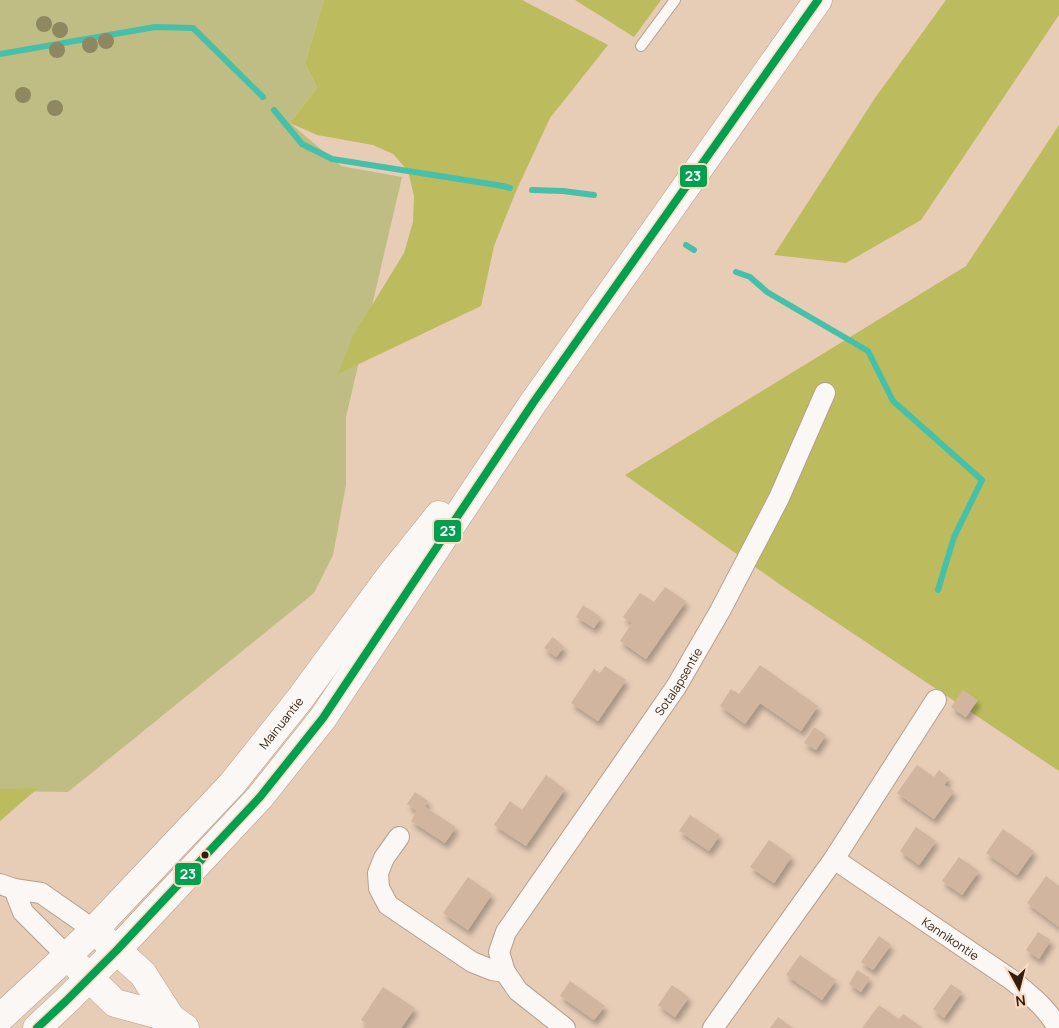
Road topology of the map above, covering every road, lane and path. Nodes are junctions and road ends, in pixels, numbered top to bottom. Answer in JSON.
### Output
{"nodes":[{"id":1,"x":675,"y":0,"type":"edge"},
{"id":2,"x":818,"y":0,"type":"edge"},
{"id":3,"x":641,"y":46,"type":"dead end"},
{"id":4,"x":825,"y":394,"type":"dead end"},
{"id":5,"x":533,"y":403,"type":"junction"},
{"id":6,"x":936,"y":700,"type":"dead end"},
{"id":7,"x":399,"y":837,"type":"dead end"},
{"id":8,"x":834,"y":859,"type":"junction"},
{"id":9,"x":7,"y":887,"type":"edge"},
{"id":10,"x":94,"y":930,"type":"junction"},
{"id":11,"x":117,"y":950,"type":"junction"},
{"id":12,"x":67,"y":956,"type":"junction"},
{"id":13,"x":505,"y":972,"type":"junction"},
{"id":14,"x":89,"y":978,"type":"junction"},
{"id":15,"x":0,"y":1018,"type":"edge"},
{"id":16,"x":178,"y":1023,"type":"edge"},
{"id":17,"x":37,"y":1028,"type":"edge"},
{"id":18,"x":565,"y":1028,"type":"edge"},
{"id":19,"x":713,"y":1028,"type":"edge"},
{"id":20,"x":1058,"y":1028,"type":"edge"}],
"edges":[{"from":1,"to":3,"type":"lane"},
{"from":2,"to":5,"type":"main road","name":"Mainuantie"},
{"from":4,"to":13,"type":"street","name":"Sotalapsentie"},
{"from":5,"to":10,"type":"main road","name":"Mainuantie"},
{"from":5,"to":11,"type":"main road","name":"Mainuantie"},
{"from":6,"to":8,"type":"street"},
{"from":7,"to":13,"type":"street"},
{"from":8,"to":19,"type":"street"},
{"from":8,"to":20,"type":"street","name":"Kannikontie"},
{"from":9,"to":10,"type":"street"},
{"from":9,"to":12,"type":"street"},
{"from":10,"to":11,"type":"main road"},
{"from":10,"to":12,"type":"main road","name":"Mainuantie"},
{"from":11,"to":14,"type":"main road","name":"Mainuantie"},
{"from":11,"to":16,"type":"main road"},
{"from":12,"to":14,"type":"main road"},
{"from":12,"to":15,"type":"main road","name":"Mainuantie"},
{"from":13,"to":18,"type":"street"},
{"from":14,"to":16,"type":"main road"},
{"from":14,"to":17,"type":"main road","name":"Mainuantie"}]}
